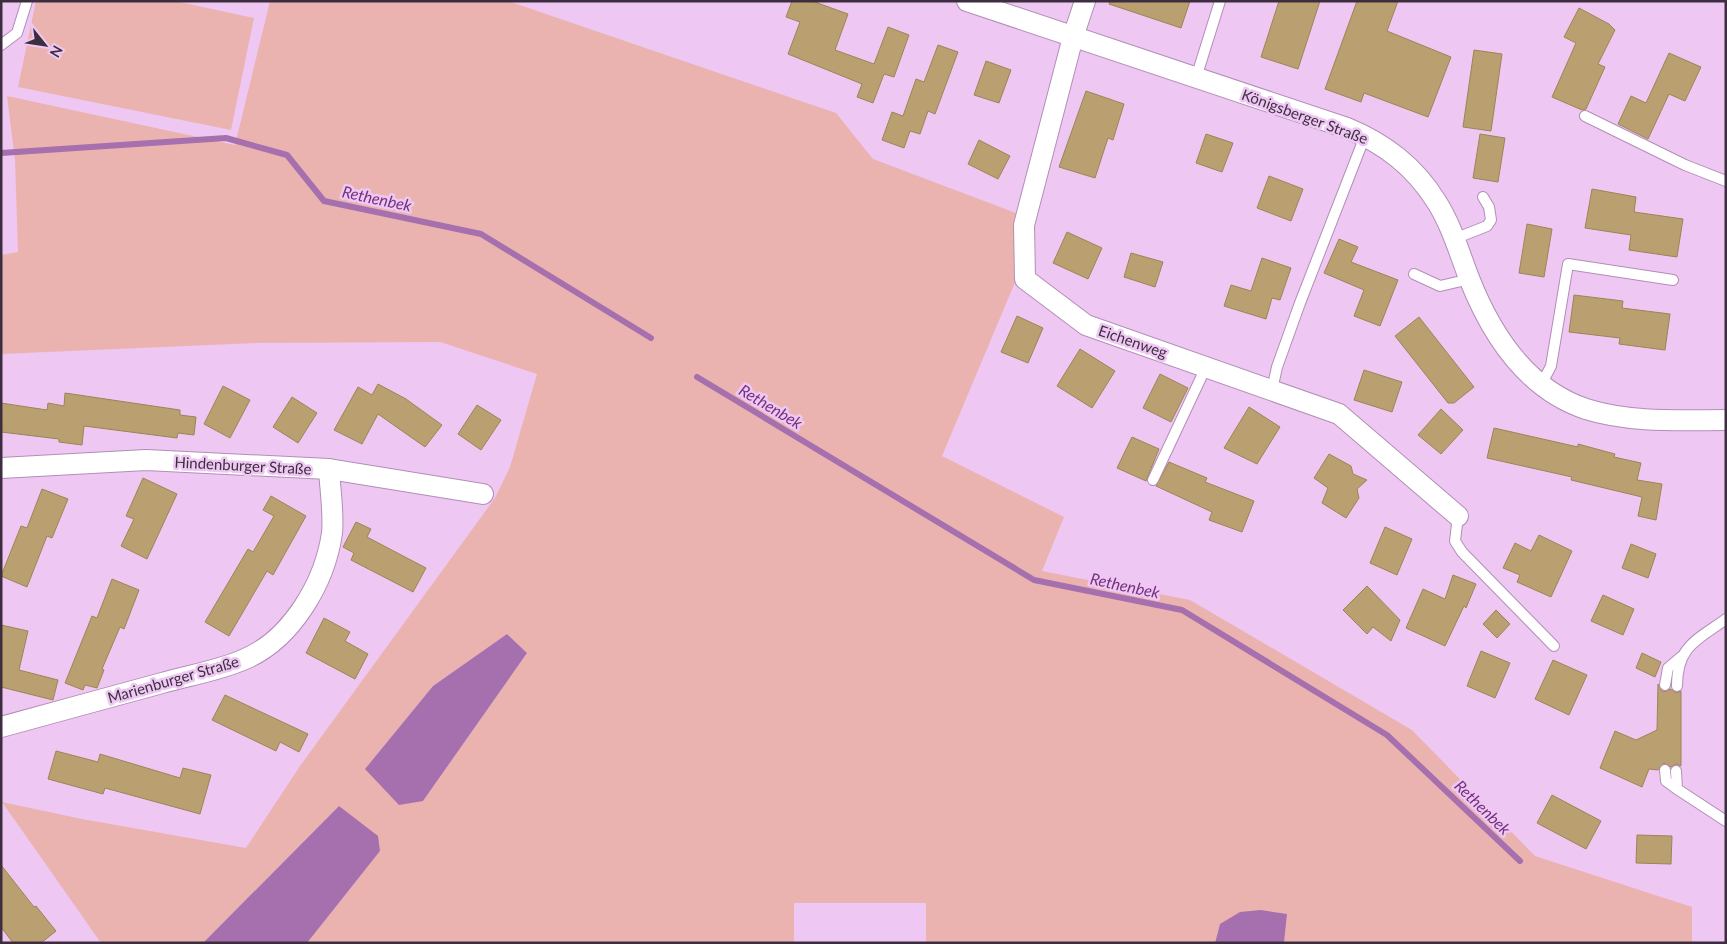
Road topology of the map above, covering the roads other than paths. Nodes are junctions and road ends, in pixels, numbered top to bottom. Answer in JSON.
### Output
{"nodes":[{"id":1,"x":27,"y":1,"type":"edge"},
{"id":2,"x":967,"y":1,"type":"edge"},
{"id":3,"x":1085,"y":1,"type":"edge"},
{"id":4,"x":1220,"y":1,"type":"edge"},
{"id":5,"x":1073,"y":37,"type":"junction"},
{"id":6,"x":1,"y":45,"type":"edge"},
{"id":7,"x":1196,"y":78,"type":"junction"},
{"id":8,"x":1585,"y":116,"type":"dead end"},
{"id":9,"x":1365,"y":136,"type":"junction"},
{"id":10,"x":1726,"y":181,"type":"edge"},
{"id":11,"x":1483,"y":197,"type":"dead end"},
{"id":12,"x":1454,"y":239,"type":"junction"},
{"id":13,"x":1414,"y":274,"type":"dead end"},
{"id":14,"x":1470,"y":279,"type":"junction"},
{"id":15,"x":1673,"y":280,"type":"dead end"},
{"id":16,"x":1206,"y":367,"type":"junction"},
{"id":17,"x":1541,"y":385,"type":"junction"},
{"id":18,"x":1272,"y":390,"type":"junction"},
{"id":19,"x":1726,"y":420,"type":"edge"},
{"id":20,"x":1,"y":468,"type":"edge"},
{"id":21,"x":329,"y":469,"type":"junction"},
{"id":22,"x":1153,"y":480,"type":"dead end"},
{"id":23,"x":483,"y":494,"type":"dead end"},
{"id":24,"x":1458,"y":516,"type":"joint"},
{"id":25,"x":1726,"y":619,"type":"edge"},
{"id":26,"x":1554,"y":646,"type":"dead end"},
{"id":27,"x":1681,"y":657,"type":"junction"},
{"id":28,"x":1665,"y":685,"type":"dead end"},
{"id":29,"x":1677,"y":686,"type":"dead end"},
{"id":30,"x":1,"y":727,"type":"edge"},
{"id":31,"x":1665,"y":770,"type":"dead end"},
{"id":32,"x":1676,"y":770,"type":"dead end"},
{"id":33,"x":1677,"y":789,"type":"junction"},
{"id":34,"x":1726,"y":821,"type":"edge"}],
"edges":[{"from":1,"to":6,"type":"lane"},
{"from":2,"to":5,"type":"street","name":"Königsberger Straße"},
{"from":3,"to":5,"type":"street"},
{"from":4,"to":7,"type":"lane"},
{"from":5,"to":7,"type":"street","name":"Königsberger Straße"},
{"from":5,"to":16,"type":"street","name":"Eichenweg"},
{"from":7,"to":9,"type":"street","name":"Königsberger Straße"},
{"from":8,"to":10,"type":"lane"},
{"from":9,"to":12,"type":"street","name":"Königsberger Straße"},
{"from":9,"to":18,"type":"lane"},
{"from":11,"to":12,"type":"lane"},
{"from":12,"to":14,"type":"street","name":"Königsberger Straße"},
{"from":13,"to":14,"type":"lane"},
{"from":14,"to":17,"type":"street","name":"Königsberger Straße"},
{"from":15,"to":17,"type":"lane"},
{"from":16,"to":18,"type":"street","name":"Eichenweg"},
{"from":16,"to":22,"type":"lane"},
{"from":17,"to":19,"type":"street","name":"Königsberger Straße"},
{"from":18,"to":24,"type":"street","name":"Eichenweg"},
{"from":20,"to":21,"type":"street","name":"Hindenburger Straße"},
{"from":21,"to":23,"type":"street","name":"Hindenburger Straße"},
{"from":21,"to":30,"type":"street","name":"Marienburger Straße"},
{"from":24,"to":26,"type":"lane"},
{"from":25,"to":27,"type":"lane"},
{"from":27,"to":28,"type":"lane"},
{"from":27,"to":29,"type":"lane"},
{"from":31,"to":33,"type":"lane"},
{"from":32,"to":33,"type":"lane"},
{"from":33,"to":34,"type":"lane"}]}
